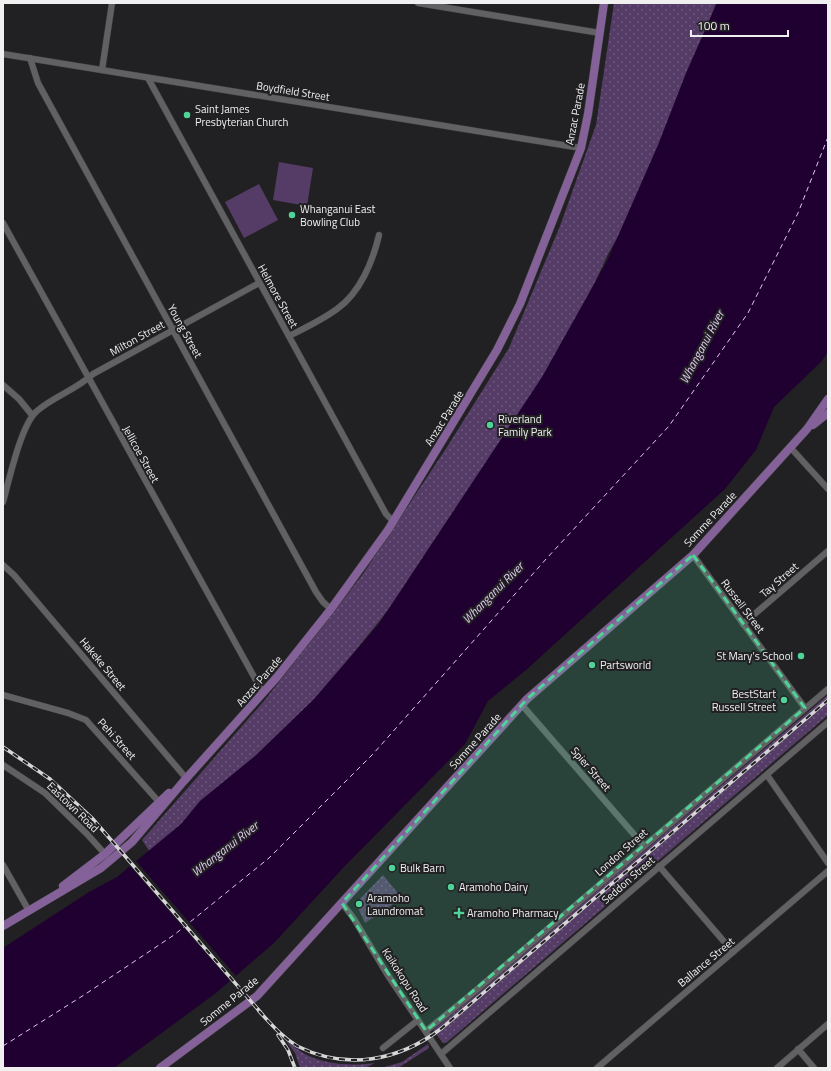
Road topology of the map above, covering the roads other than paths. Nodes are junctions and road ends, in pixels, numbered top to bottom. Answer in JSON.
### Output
{"nodes":[{"id":1,"x":112,"y":3,"type":"edge"},
{"id":2,"x":418,"y":3,"type":"edge"},
{"id":3,"x":604,"y":3,"type":"edge"},
{"id":4,"x":600,"y":33,"type":"junction"},
{"id":5,"x":3,"y":54,"type":"edge"},
{"id":6,"x":30,"y":58,"type":"junction"},
{"id":7,"x":102,"y":70,"type":"junction"},
{"id":8,"x":148,"y":78,"type":"junction"},
{"id":9,"x":581,"y":148,"type":"junction"},
{"id":10,"x":3,"y":223,"type":"edge"},
{"id":11,"x":379,"y":235,"type":"dead end"},
{"id":12,"x":259,"y":283,"type":"junction"},
{"id":13,"x":173,"y":330,"type":"junction"},
{"id":14,"x":289,"y":336,"type":"junction"},
{"id":15,"x":88,"y":378,"type":"junction"},
{"id":16,"x":3,"y":385,"type":"edge"},
{"id":17,"x":828,"y":400,"type":"edge"},
{"id":18,"x":828,"y":413,"type":"edge"},
{"id":19,"x":32,"y":416,"type":"junction"},
{"id":20,"x":807,"y":429,"type":"junction"},
{"id":21,"x":790,"y":447,"type":"junction"},
{"id":22,"x":828,"y":489,"type":"edge"},
{"id":23,"x":3,"y":502,"type":"edge"},
{"id":24,"x":394,"y":522,"type":"junction"},
{"id":25,"x":828,"y":552,"type":"edge"},
{"id":26,"x":693,"y":555,"type":"junction"},
{"id":27,"x":3,"y":565,"type":"edge"},
{"id":28,"x":331,"y":609,"type":"junction"},
{"id":29,"x":743,"y":624,"type":"junction"},
{"id":30,"x":828,"y":689,"type":"edge"},
{"id":31,"x":262,"y":694,"type":"junction"},
{"id":32,"x":3,"y":695,"type":"edge"},
{"id":33,"x":522,"y":705,"type":"junction"},
{"id":34,"x":805,"y":708,"type":"junction"},
{"id":35,"x":828,"y":722,"type":"edge"},
{"id":36,"x":3,"y":765,"type":"edge"},
{"id":37,"x":767,"y":775,"type":"junction"},
{"id":38,"x":184,"y":780,"type":"junction"},
{"id":39,"x":159,"y":802,"type":"junction"},
{"id":40,"x":644,"y":846,"type":"junction"},
{"id":41,"x":105,"y":854,"type":"junction"},
{"id":42,"x":828,"y":863,"type":"edge"},
{"id":43,"x":3,"y":865,"type":"edge"},
{"id":44,"x":659,"y":866,"type":"junction"},
{"id":45,"x":828,"y":872,"type":"edge"},
{"id":46,"x":42,"y":902,"type":"junction"},
{"id":47,"x":342,"y":903,"type":"junction"},
{"id":48,"x":29,"y":911,"type":"junction"},
{"id":49,"x":3,"y":926,"type":"edge"},
{"id":50,"x":733,"y":952,"type":"junction"},
{"id":51,"x":418,"y":1020,"type":"junction"},
{"id":52,"x":828,"y":1024,"type":"edge"},
{"id":53,"x":426,"y":1031,"type":"junction"},
{"id":54,"x":382,"y":1048,"type":"dead end"},
{"id":55,"x":798,"y":1049,"type":"junction"},
{"id":56,"x":441,"y":1054,"type":"junction"},
{"id":57,"x":160,"y":1068,"type":"edge"},
{"id":58,"x":450,"y":1068,"type":"edge"},
{"id":59,"x":597,"y":1068,"type":"edge"},
{"id":60,"x":777,"y":1068,"type":"edge"},
{"id":61,"x":814,"y":1068,"type":"edge"}],
"edges":[{"from":1,"to":7,"type":"street"},
{"from":2,"to":4,"type":"street"},
{"from":3,"to":4,"type":"main road","name":"Anzac Parade"},
{"from":4,"to":9,"type":"main road","name":"Anzac Parade"},
{"from":5,"to":6,"type":"street","name":"Boydfield Street"},
{"from":6,"to":7,"type":"street","name":"Boydfield Street"},
{"from":6,"to":13,"type":"street","name":"Young Street"},
{"from":7,"to":8,"type":"street","name":"Boydfield Street"},
{"from":8,"to":9,"type":"street","name":"Boydfield Street"},
{"from":8,"to":12,"type":"street","name":"Helmore Street"},
{"from":9,"to":24,"type":"main road","name":"Anzac Parade"},
{"from":10,"to":15,"type":"street","name":"Jellicoe Street"},
{"from":11,"to":14,"type":"street"},
{"from":12,"to":13,"type":"street","name":"Milton Street"},
{"from":12,"to":14,"type":"street","name":"Helmore Street"},
{"from":13,"to":15,"type":"street","name":"Milton Street"},
{"from":13,"to":28,"type":"street","name":"Young Street"},
{"from":14,"to":24,"type":"street","name":"Helmore Street"},
{"from":15,"to":19,"type":"street","name":"Milton Street"},
{"from":15,"to":31,"type":"street","name":"Jellicoe Street"},
{"from":16,"to":19,"type":"street"},
{"from":17,"to":20,"type":"main road","name":"Somme Parade"},
{"from":18,"to":20,"type":"main road","name":"Somme Parade"},
{"from":19,"to":23,"type":"street"},
{"from":20,"to":21,"type":"main road","name":"Somme Parade"},
{"from":21,"to":22,"type":"street"},
{"from":21,"to":26,"type":"main road","name":"Somme Parade"},
{"from":24,"to":28,"type":"main road","name":"Anzac Parade"},
{"from":25,"to":29,"type":"street","name":"Tay Street"},
{"from":26,"to":29,"type":"street","name":"Russell Street"},
{"from":26,"to":33,"type":"main road","name":"Somme Parade"},
{"from":27,"to":38,"type":"street","name":"Hakeke Street"},
{"from":28,"to":31,"type":"main road","name":"Anzac Parade"},
{"from":29,"to":34,"type":"street","name":"Russell Street"},
{"from":30,"to":34,"type":"street","name":"London Street"},
{"from":31,"to":38,"type":"main road","name":"Anzac Parade"},
{"from":32,"to":39,"type":"street","name":"Pehi Street"},
{"from":33,"to":40,"type":"street","name":"Spier Street"},
{"from":33,"to":47,"type":"main road","name":"Somme Parade"},
{"from":34,"to":40,"type":"street","name":"London Street"},
{"from":35,"to":37,"type":"street","name":"Seddon Street"},
{"from":36,"to":41,"type":"street","name":"Eastown Road"},
{"from":37,"to":42,"type":"street"},
{"from":37,"to":44,"type":"street","name":"Seddon Street"},
{"from":38,"to":39,"type":"main road","name":"Anzac Parade"},
{"from":38,"to":46,"type":"main road","name":"Anzac Parade"},
{"from":39,"to":41,"type":"main road","name":"Anzac Parade"},
{"from":40,"to":53,"type":"street","name":"London Street"},
{"from":41,"to":46,"type":"main road","name":"Anzac Parade"},
{"from":43,"to":48,"type":"street"},
{"from":44,"to":50,"type":"street"},
{"from":44,"to":56,"type":"street","name":"Seddon Street"},
{"from":45,"to":50,"type":"street","name":"Ballance Street"},
{"from":46,"to":48,"type":"main road","name":"Anzac Parade"},
{"from":47,"to":51,"type":"street","name":"Kaikokopu Road"},
{"from":47,"to":57,"type":"main road","name":"Somme Parade"},
{"from":48,"to":49,"type":"main road","name":"Anzac Parade"},
{"from":50,"to":59,"type":"street","name":"Ballance Street"},
{"from":51,"to":53,"type":"street","name":"Kaikokopu Road"},
{"from":51,"to":54,"type":"street"},
{"from":52,"to":55,"type":"street"},
{"from":53,"to":56,"type":"street","name":"Kaikokopu Road"},
{"from":55,"to":60,"type":"street"},
{"from":55,"to":61,"type":"street"},
{"from":56,"to":58,"type":"street","name":"Kaikokopu Road"}]}
